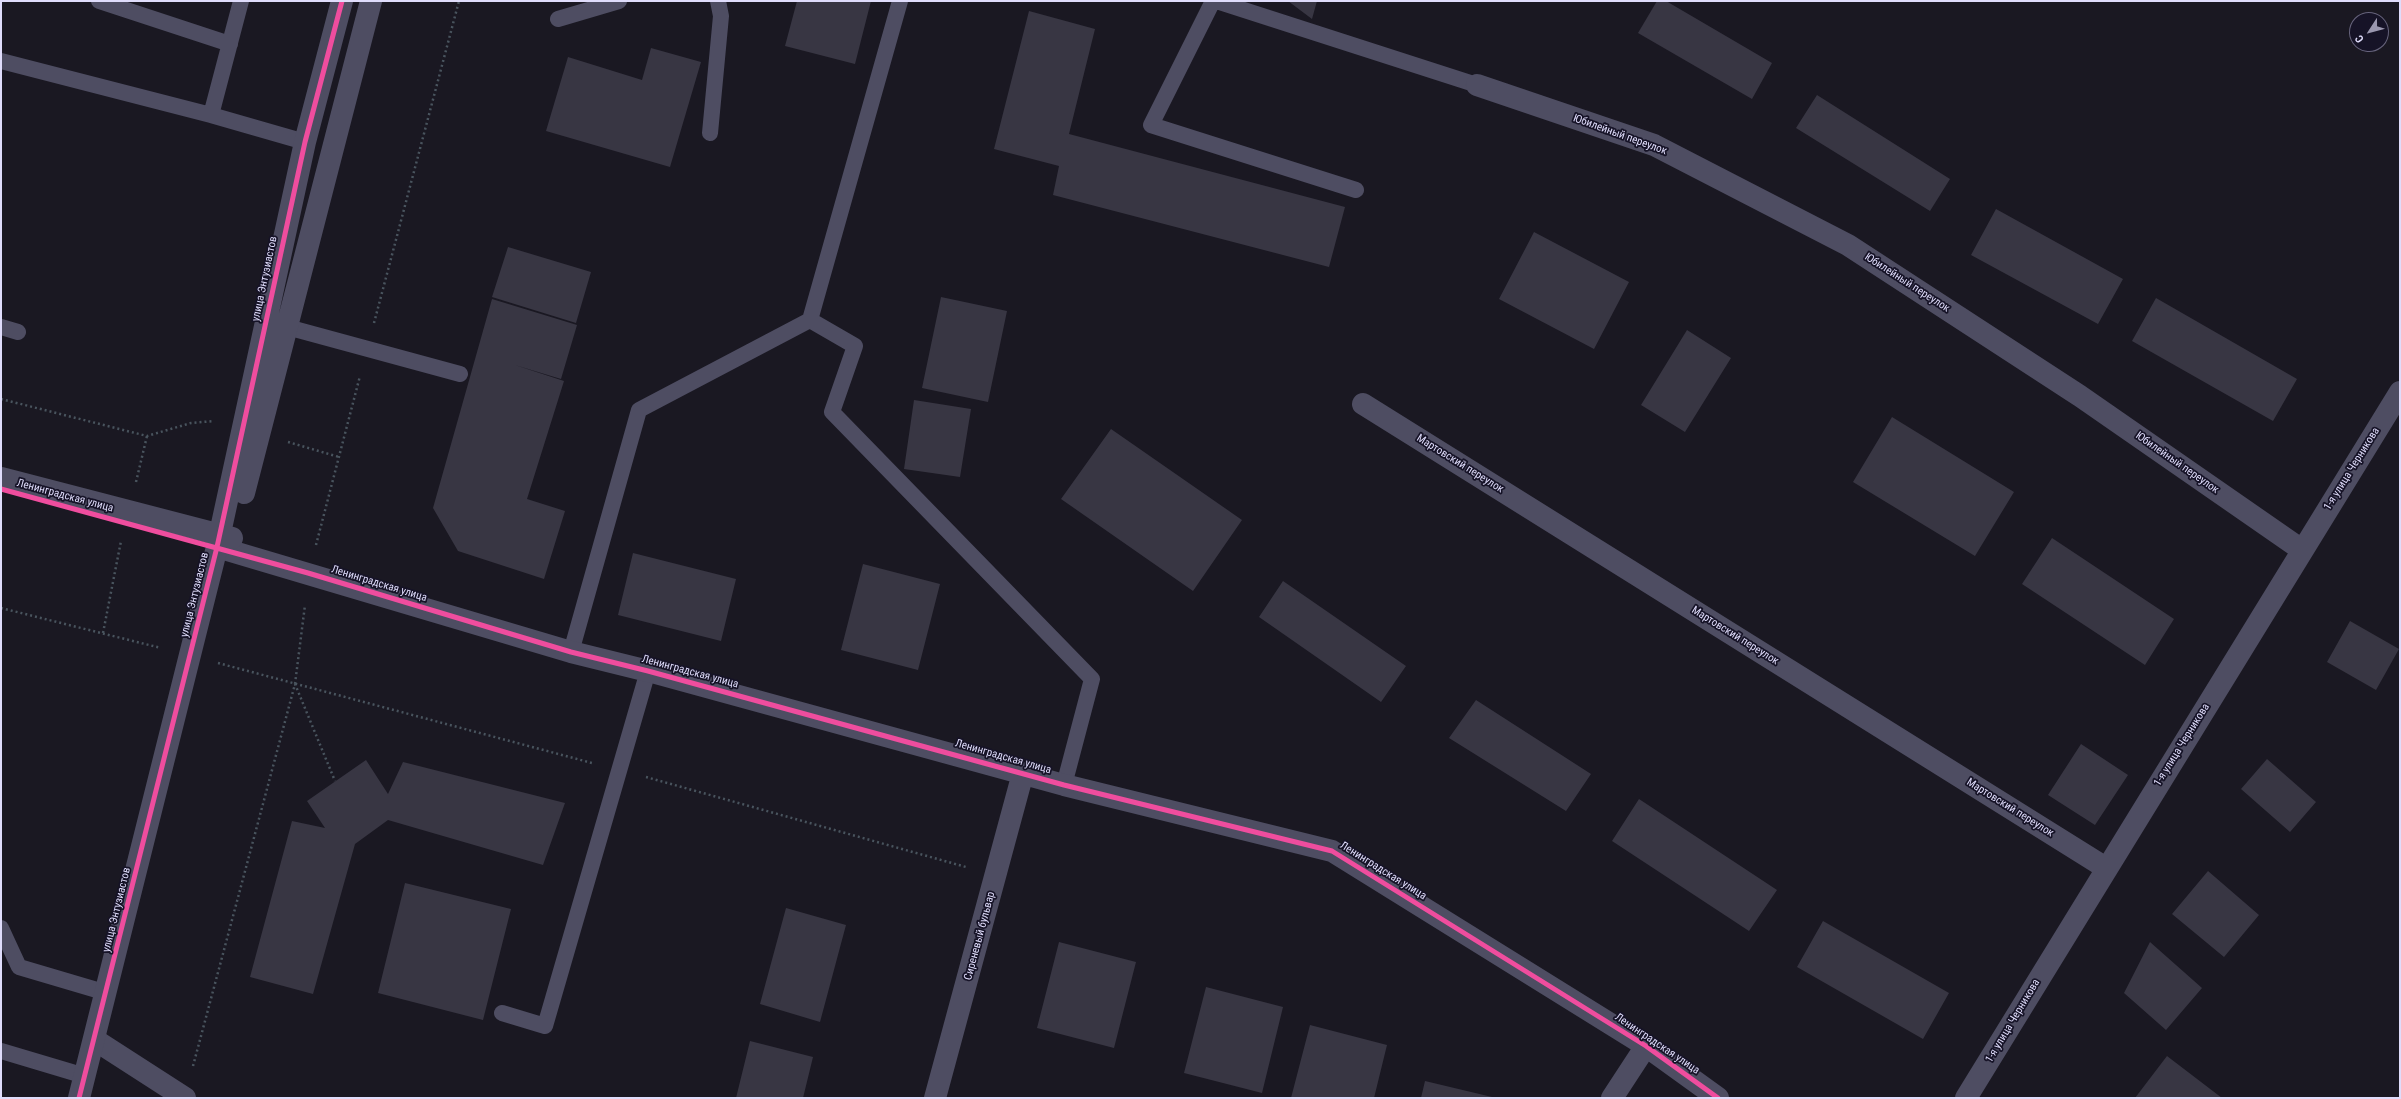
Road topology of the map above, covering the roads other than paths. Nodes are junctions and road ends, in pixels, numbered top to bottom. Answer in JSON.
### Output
{"nodes":[{"id":1,"x":99,"y":1,"type":"edge"},
{"id":2,"x":241,"y":1,"type":"edge"},
{"id":3,"x":342,"y":1,"type":"edge"},
{"id":4,"x":371,"y":1,"type":"edge"},
{"id":5,"x":619,"y":1,"type":"edge"},
{"id":6,"x":718,"y":1,"type":"edge"},
{"id":7,"x":900,"y":1,"type":"edge"},
{"id":8,"x":1213,"y":1,"type":"edge"},
{"id":9,"x":1216,"y":1,"type":"edge"},
{"id":10,"x":558,"y":19,"type":"dead end"},
{"id":11,"x":230,"y":44,"type":"junction"},
{"id":12,"x":1,"y":61,"type":"edge"},
{"id":13,"x":1476,"y":85,"type":"joint"},
{"id":14,"x":211,"y":115,"type":"junction"},
{"id":15,"x":710,"y":133,"type":"dead end"},
{"id":16,"x":305,"y":142,"type":"junction"},
{"id":17,"x":1356,"y":190,"type":"dead end"},
{"id":18,"x":810,"y":320,"type":"junction"},
{"id":19,"x":287,"y":327,"type":"junction"},
{"id":20,"x":1,"y":328,"type":"edge"},
{"id":21,"x":18,"y":332,"type":"dead end"},
{"id":22,"x":460,"y":374,"type":"dead end"},
{"id":23,"x":2400,"y":392,"type":"edge"},
{"id":24,"x":1363,"y":404,"type":"dead end"},
{"id":25,"x":251,"y":430,"type":"junction"},
{"id":26,"x":1,"y":478,"type":"edge"},
{"id":27,"x":1,"y":489,"type":"edge"},
{"id":28,"x":225,"y":543,"type":"junction"},
{"id":29,"x":2302,"y":550,"type":"junction"},
{"id":30,"x":571,"y":652,"type":"junction"},
{"id":31,"x":648,"y":671,"type":"junction"},
{"id":32,"x":1023,"y":773,"type":"junction"},
{"id":33,"x":1064,"y":785,"type":"junction"},
{"id":34,"x":2106,"y":868,"type":"junction"},
{"id":35,"x":1,"y":928,"type":"edge"},
{"id":36,"x":107,"y":993,"type":"junction"},
{"id":37,"x":502,"y":1013,"type":"dead end"},
{"id":38,"x":95,"y":1040,"type":"junction"},
{"id":39,"x":1646,"y":1046,"type":"junction"},
{"id":40,"x":1,"y":1051,"type":"edge"},
{"id":41,"x":85,"y":1076,"type":"junction"},
{"id":42,"x":79,"y":1098,"type":"edge"},
{"id":43,"x":185,"y":1098,"type":"edge"},
{"id":44,"x":935,"y":1098,"type":"edge"},
{"id":45,"x":1612,"y":1098,"type":"edge"},
{"id":46,"x":1718,"y":1098,"type":"edge"},
{"id":47,"x":1966,"y":1098,"type":"edge"}],
"edges":[{"from":1,"to":11,"type":"lane"},
{"from":2,"to":11,"type":"lane"},
{"from":3,"to":16,"type":"street","name":"улица Энтузиастов"},
{"from":4,"to":19,"type":"street"},
{"from":5,"to":10,"type":"lane"},
{"from":6,"to":15,"type":"lane"},
{"from":7,"to":18,"type":"lane"},
{"from":8,"to":17,"type":"lane"},
{"from":9,"to":13,"type":"lane"},
{"from":11,"to":14,"type":"lane"},
{"from":12,"to":14,"type":"lane"},
{"from":13,"to":29,"type":"street","name":"Юбилейный переулок"},
{"from":14,"to":16,"type":"lane"},
{"from":16,"to":25,"type":"street","name":"улица Энтузиастов"},
{"from":18,"to":30,"type":"lane"},
{"from":18,"to":33,"type":"lane"},
{"from":19,"to":22,"type":"lane"},
{"from":19,"to":25,"type":"street"},
{"from":20,"to":21,"type":"lane"},
{"from":23,"to":29,"type":"street","name":"1-я улица Черникова"},
{"from":24,"to":34,"type":"street","name":"Мартовский переулок"},
{"from":25,"to":28,"type":"street","name":"улица Энтузиастов"},
{"from":26,"to":28,"type":"street"},
{"from":27,"to":28,"type":"street","name":"Ленинградская улица"},
{"from":28,"to":30,"type":"street","name":"Ленинградская улица"},
{"from":28,"to":36,"type":"street","name":"улица Энтузиастов"},
{"from":29,"to":34,"type":"street","name":"1-я улица Черникова"},
{"from":30,"to":31,"type":"street","name":"Ленинградская улица"},
{"from":31,"to":32,"type":"street","name":"Ленинградская улица"},
{"from":31,"to":37,"type":"lane"},
{"from":32,"to":33,"type":"street","name":"Ленинградская улица"},
{"from":32,"to":44,"type":"street","name":"Сиреневый бульвар"},
{"from":33,"to":39,"type":"street","name":"Ленинградская улица"},
{"from":34,"to":47,"type":"street","name":"1-я улица Черникова"},
{"from":35,"to":36,"type":"lane"},
{"from":36,"to":38,"type":"street","name":"улица Энтузиастов"},
{"from":38,"to":41,"type":"street","name":"улица Энтузиастов"},
{"from":38,"to":43,"type":"street"},
{"from":39,"to":45,"type":"street"},
{"from":39,"to":46,"type":"street","name":"Ленинградская улица"},
{"from":40,"to":41,"type":"lane"},
{"from":41,"to":42,"type":"street","name":"улица Энтузиастов"}]}
